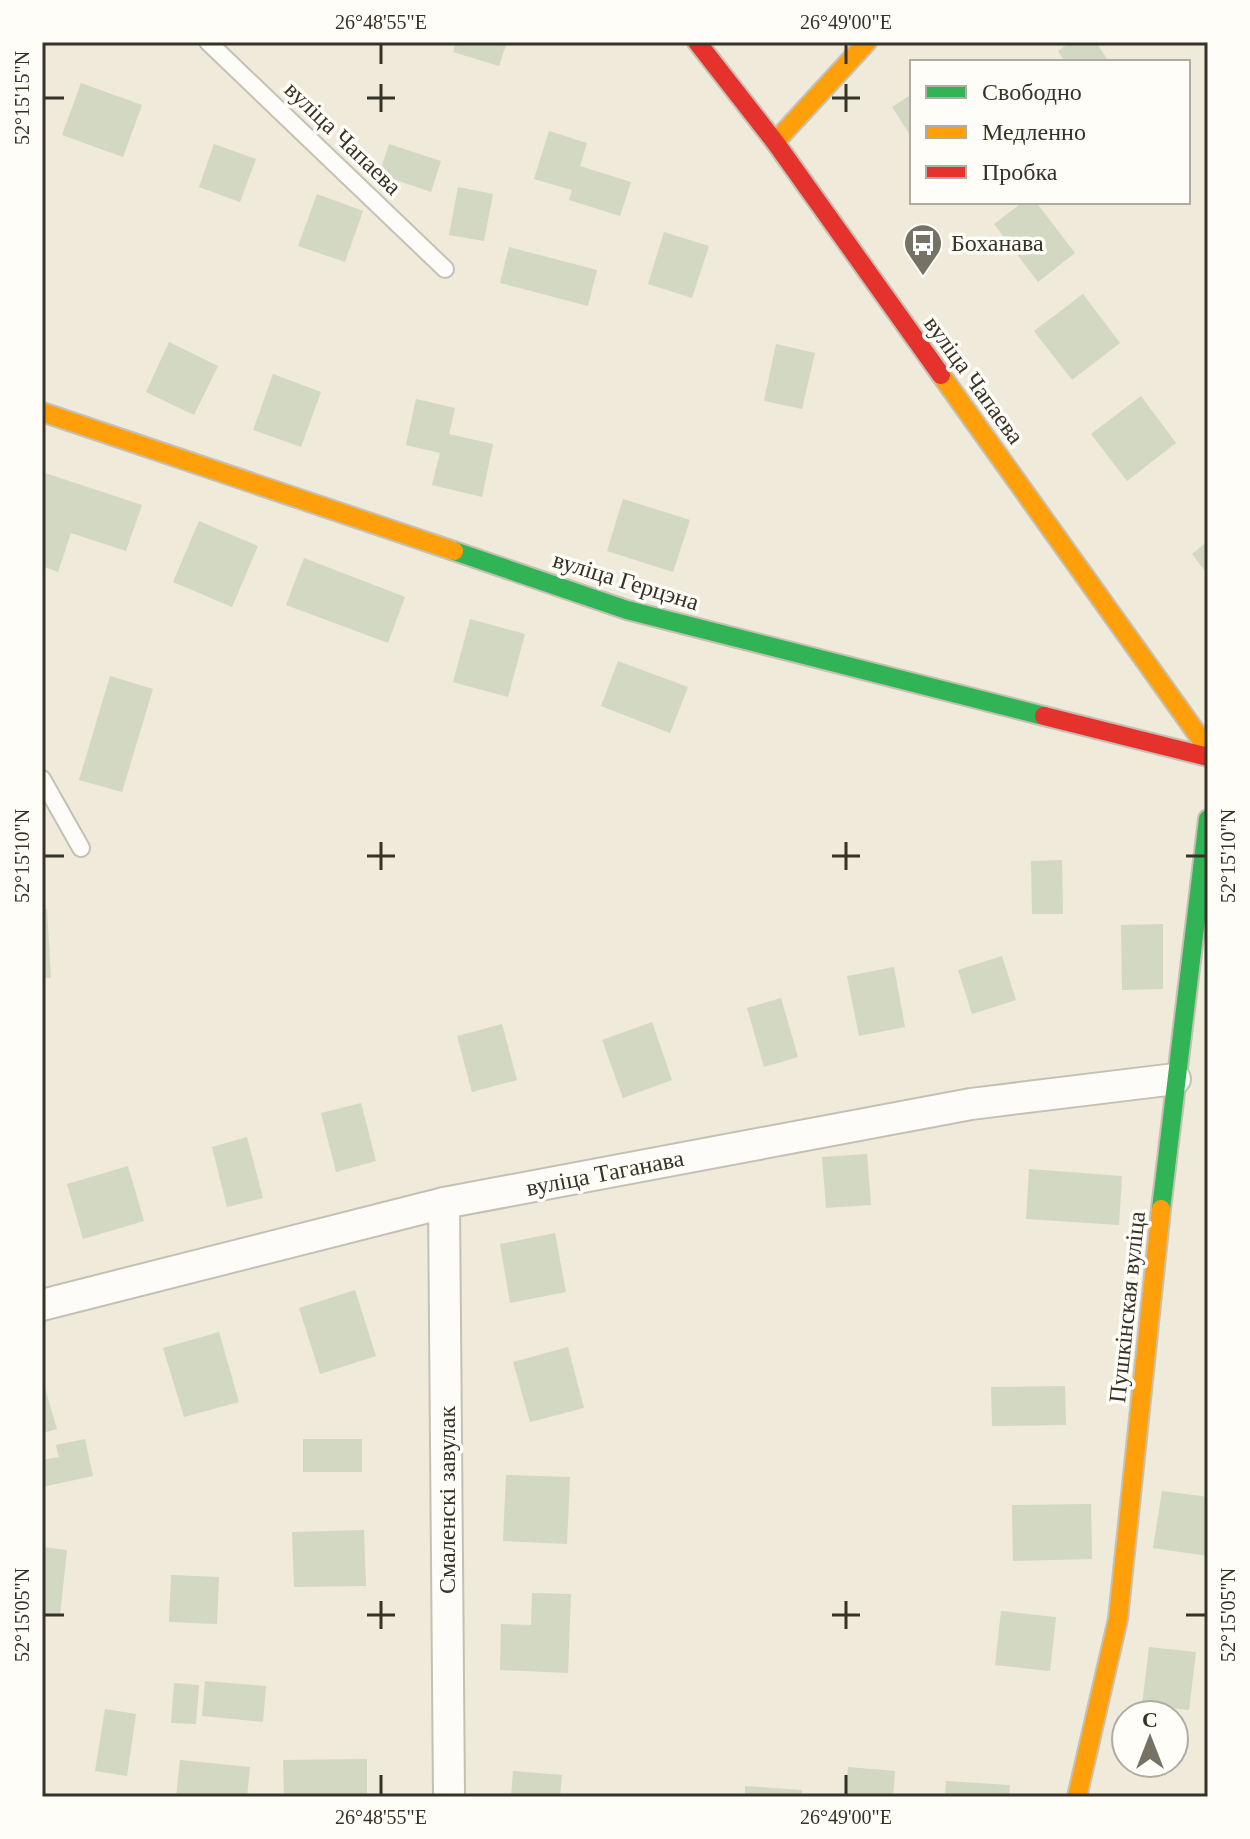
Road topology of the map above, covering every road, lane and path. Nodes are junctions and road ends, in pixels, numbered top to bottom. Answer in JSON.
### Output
{"nodes":[{"id":1,"x":208,"y":42,"type":"edge"},
{"id":2,"x":697,"y":42,"type":"edge"},
{"id":3,"x":867,"y":42,"type":"edge"},
{"id":4,"x":775,"y":142,"type":"junction"},
{"id":5,"x":445,"y":269,"type":"dead end"},
{"id":6,"x":42,"y":412,"type":"edge"},
{"id":7,"x":1208,"y":749,"type":"edge"},
{"id":8,"x":1208,"y":757,"type":"edge"},
{"id":9,"x":42,"y":779,"type":"edge"},
{"id":10,"x":1208,"y":819,"type":"edge"},
{"id":11,"x":81,"y":848,"type":"dead end"},
{"id":12,"x":1175,"y":1079,"type":"junction"},
{"id":13,"x":444,"y":1203,"type":"junction"},
{"id":14,"x":42,"y":1305,"type":"edge"},
{"id":15,"x":449,"y":1797,"type":"edge"},
{"id":16,"x":1077,"y":1797,"type":"edge"}],
"edges":[{"from":1,"to":5,"type":"lane","name":"вуліца Чапаева"},
{"from":2,"to":4,"type":"street","name":"вуліца Чапаева"},
{"from":3,"to":4,"type":"street"},
{"from":4,"to":7,"type":"street","name":"вуліца Чапаева"},
{"from":6,"to":8,"type":"street","name":"вуліца Герцэна"},
{"from":9,"to":11,"type":"lane"},
{"from":10,"to":12,"type":"street","name":"Пушкінская вуліца"},
{"from":12,"to":13,"type":"street","name":"вуліца Таганава"},
{"from":12,"to":16,"type":"street","name":"Пушкінская вуліца"},
{"from":13,"to":14,"type":"street","name":"вуліца Таганава"},
{"from":13,"to":15,"type":"street","name":"Смаленскі завулак"}]}
